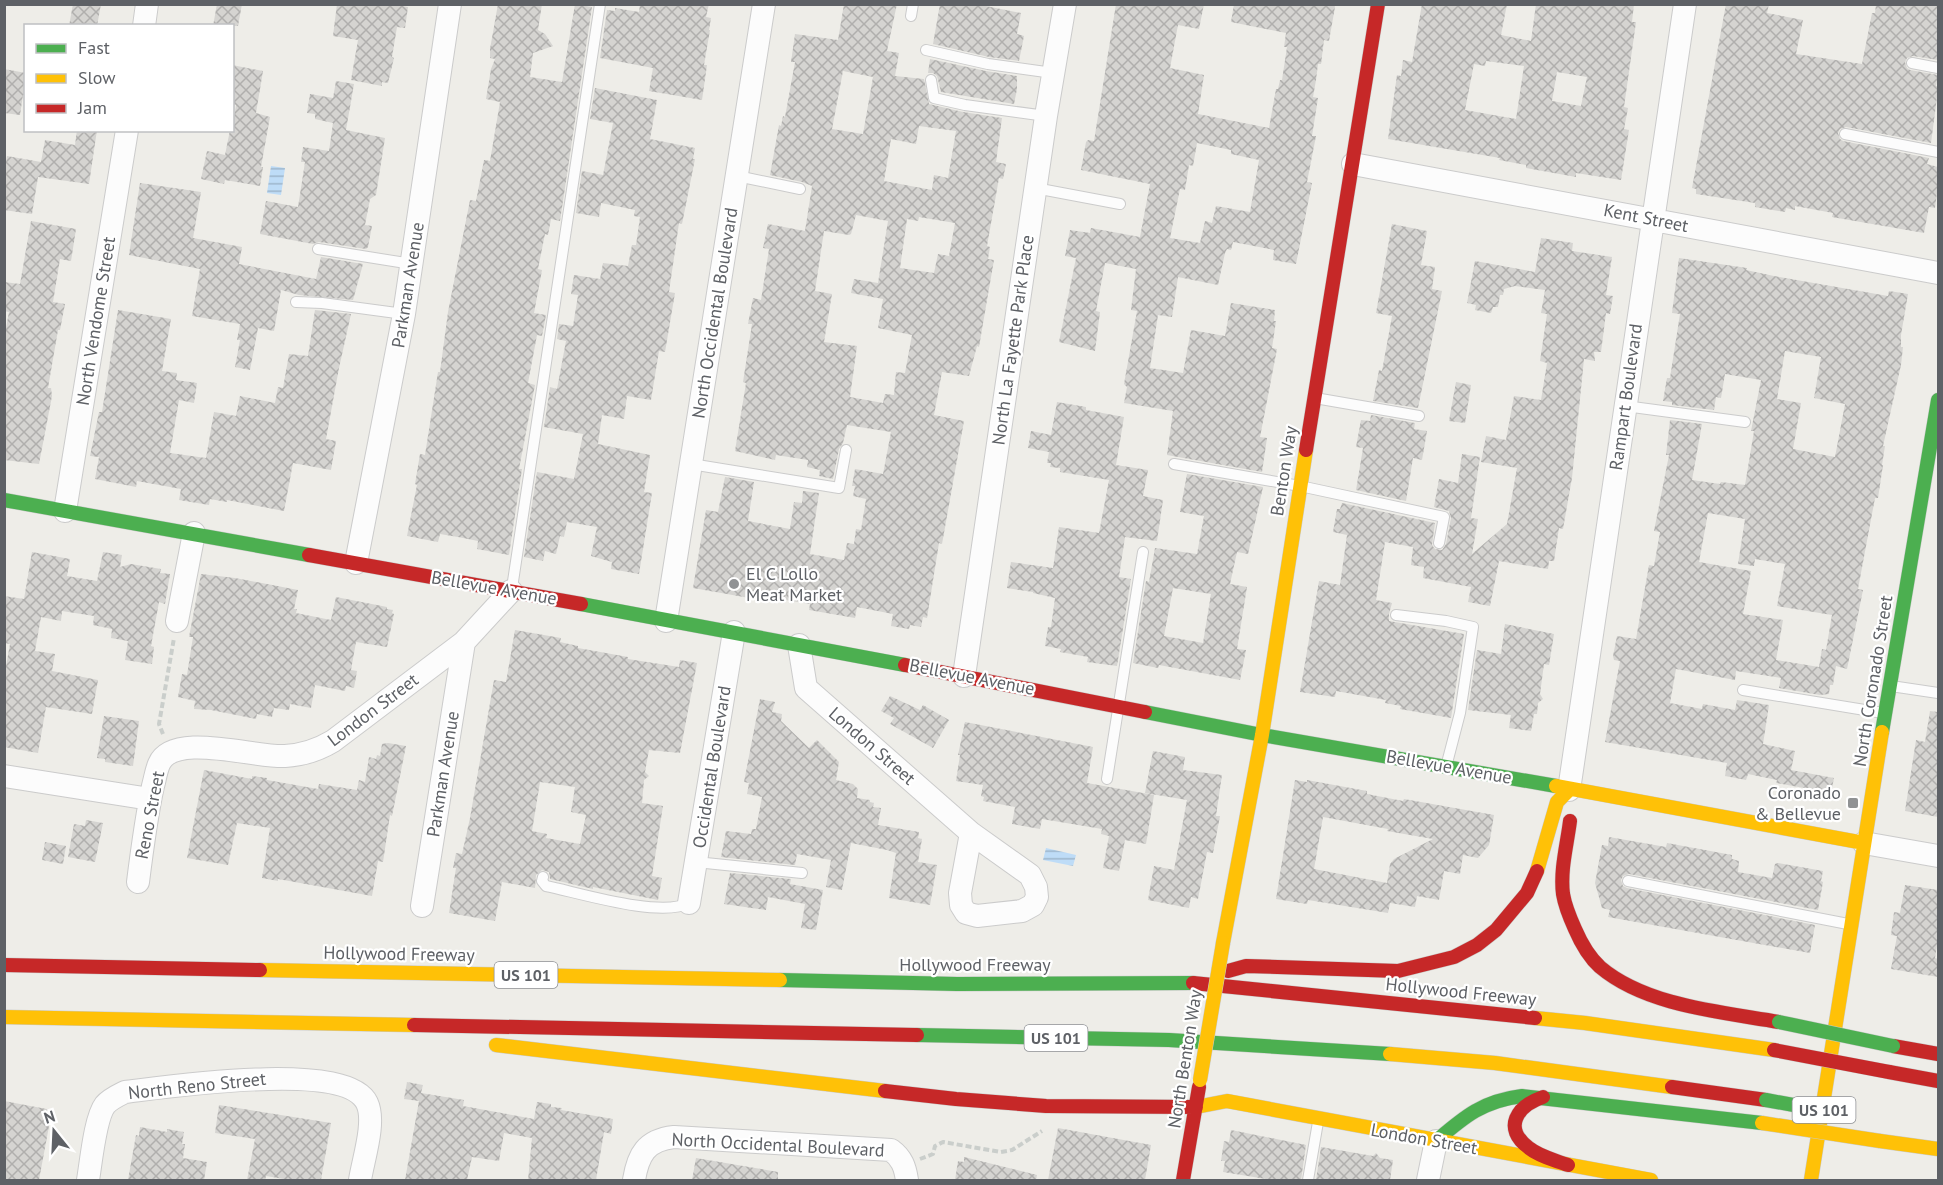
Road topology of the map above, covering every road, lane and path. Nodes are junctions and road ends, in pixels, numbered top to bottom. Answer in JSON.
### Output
{"nodes":[{"id":1,"x":147,"y":4,"type":"edge"},
{"id":2,"x":450,"y":4,"type":"edge"},
{"id":3,"x":600,"y":4,"type":"edge"},
{"id":4,"x":764,"y":4,"type":"edge"},
{"id":5,"x":913,"y":4,"type":"edge"},
{"id":6,"x":1065,"y":4,"type":"edge"},
{"id":7,"x":1378,"y":4,"type":"edge"},
{"id":8,"x":1685,"y":4,"type":"edge"},
{"id":9,"x":911,"y":16,"type":"dead end"},
{"id":10,"x":144,"y":24,"type":"edge"},
{"id":11,"x":926,"y":50,"type":"dead end"},
{"id":12,"x":1912,"y":63,"type":"dead end"},
{"id":13,"x":1938,"y":68,"type":"edge"},
{"id":14,"x":1053,"y":73,"type":"junction"},
{"id":15,"x":931,"y":80,"type":"dead end"},
{"id":16,"x":1046,"y":117,"type":"junction"},
{"id":17,"x":127,"y":132,"type":"edge"},
{"id":18,"x":1845,"y":134,"type":"dead end"},
{"id":19,"x":1938,"y":152,"type":"edge"},
{"id":20,"x":1353,"y":164,"type":"junction"},
{"id":21,"x":737,"y":176,"type":"junction"},
{"id":22,"x":1035,"y":188,"type":"junction"},
{"id":23,"x":800,"y":189,"type":"dead end"},
{"id":24,"x":1120,"y":204,"type":"dead end"},
{"id":25,"x":1652,"y":219,"type":"junction"},
{"id":26,"x":318,"y":249,"type":"dead end"},
{"id":27,"x":412,"y":264,"type":"junction"},
{"id":28,"x":1938,"y":273,"type":"edge"},
{"id":29,"x":296,"y":302,"type":"dead end"},
{"id":30,"x":404,"y":314,"type":"junction"},
{"id":31,"x":1314,"y":398,"type":"junction"},
{"id":32,"x":1938,"y":400,"type":"edge"},
{"id":33,"x":1625,"y":406,"type":"junction"},
{"id":34,"x":1419,"y":416,"type":"dead end"},
{"id":35,"x":1745,"y":423,"type":"dead end"},
{"id":36,"x":846,"y":450,"type":"dead end"},
{"id":37,"x":691,"y":464,"type":"junction"},
{"id":38,"x":1174,"y":464,"type":"dead end"},
{"id":39,"x":1300,"y":486,"type":"junction"},
{"id":40,"x":4,"y":500,"type":"edge"},
{"id":41,"x":66,"y":511,"type":"junction"},
{"id":42,"x":194,"y":533,"type":"junction"},
{"id":43,"x":1439,"y":543,"type":"dead end"},
{"id":44,"x":1143,"y":552,"type":"dead end"},
{"id":45,"x":356,"y":563,"type":"junction"},
{"id":46,"x":511,"y":591,"type":"junction"},
{"id":47,"x":1396,"y":615,"type":"dead end"},
{"id":48,"x":177,"y":621,"type":"joint"},
{"id":49,"x":666,"y":621,"type":"junction"},
{"id":50,"x":734,"y":632,"type":"junction"},
{"id":51,"x":464,"y":642,"type":"junction"},
{"id":52,"x":799,"y":645,"type":"junction"},
{"id":53,"x":964,"y":676,"type":"junction"},
{"id":54,"x":1891,"y":686,"type":"junction"},
{"id":55,"x":1743,"y":690,"type":"dead end"},
{"id":56,"x":1938,"y":693,"type":"edge"},
{"id":57,"x":1118,"y":705,"type":"junction"},
{"id":58,"x":1886,"y":713,"type":"junction"},
{"id":59,"x":159,"y":724,"type":"dead end"},
{"id":60,"x":1262,"y":735,"type":"junction"},
{"id":61,"x":169,"y":752,"type":"joint"},
{"id":62,"x":1446,"y":766,"type":"junction"},
{"id":63,"x":4,"y":776,"type":"edge"},
{"id":64,"x":1107,"y":779,"type":"dead end"},
{"id":65,"x":1569,"y":790,"type":"junction"},
{"id":66,"x":150,"y":799,"type":"junction"},
{"id":67,"x":971,"y":833,"type":"dead end"},
{"id":68,"x":1864,"y":843,"type":"junction"},
{"id":69,"x":1938,"y":856,"type":"edge"},
{"id":70,"x":696,"y":862,"type":"junction"},
{"id":71,"x":802,"y":873,"type":"dead end"},
{"id":72,"x":543,"y":877,"type":"dead end"},
{"id":73,"x":1628,"y":881,"type":"dead end"},
{"id":74,"x":138,"y":882,"type":"dead end"},
{"id":75,"x":689,"y":903,"type":"joint"},
{"id":76,"x":422,"y":906,"type":"dead end"},
{"id":77,"x":1852,"y":924,"type":"junction"},
{"id":78,"x":1223,"y":944,"type":"joint"},
{"id":79,"x":16,"y":952,"type":"dead end"},
{"id":80,"x":4,"y":965,"type":"edge"},
{"id":81,"x":96,"y":966,"type":"junction"},
{"id":82,"x":1182,"y":982,"type":"junction"},
{"id":83,"x":4,"y":1017,"type":"edge"},
{"id":84,"x":343,"y":1024,"type":"junction"},
{"id":85,"x":460,"y":1040,"type":"dead end"},
{"id":86,"x":484,"y":1044,"type":"dead end"},
{"id":87,"x":1938,"y":1054,"type":"edge"},
{"id":88,"x":1938,"y":1081,"type":"edge"},
{"id":89,"x":1543,"y":1097,"type":"junction"},
{"id":90,"x":1196,"y":1107,"type":"junction"},
{"id":91,"x":1842,"y":1114,"type":"dead end"},
{"id":92,"x":1319,"y":1119,"type":"junction"},
{"id":93,"x":1049,"y":1127,"type":"dead end"},
{"id":94,"x":1436,"y":1141,"type":"junction"},
{"id":95,"x":1938,"y":1149,"type":"edge"},
{"id":96,"x":1568,"y":1165,"type":"junction"},
{"id":97,"x":912,"y":1168,"type":"edge"},
{"id":98,"x":87,"y":1180,"type":"edge"},
{"id":99,"x":360,"y":1180,"type":"edge"},
{"id":100,"x":634,"y":1180,"type":"edge"},
{"id":101,"x":1183,"y":1180,"type":"edge"},
{"id":102,"x":1308,"y":1180,"type":"edge"},
{"id":103,"x":1428,"y":1180,"type":"edge"},
{"id":104,"x":1651,"y":1180,"type":"edge"},
{"id":105,"x":1811,"y":1180,"type":"edge"}],
"edges":[{"from":1,"to":10,"type":"street"},
{"from":2,"to":27,"type":"street","name":"Parkman Avenue"},
{"from":3,"to":46,"type":"lane"},
{"from":4,"to":21,"type":"street","name":"North Occidental Boulevard"},
{"from":5,"to":9,"type":"lane"},
{"from":6,"to":14,"type":"street","name":"North La Fayette Park Place"},
{"from":7,"to":20,"type":"main road","name":"Benton Way"},
{"from":8,"to":25,"type":"street","name":"Rampart Boulevard"},
{"from":11,"to":14,"type":"lane"},
{"from":12,"to":13,"type":"lane"},
{"from":14,"to":16,"type":"street","name":"North La Fayette Park Place"},
{"from":15,"to":16,"type":"lane"},
{"from":16,"to":22,"type":"street","name":"North La Fayette Park Place"},
{"from":17,"to":41,"type":"street","name":"North Vendome Street"},
{"from":18,"to":19,"type":"lane"},
{"from":20,"to":25,"type":"street","name":"Kent Street"},
{"from":20,"to":31,"type":"main road","name":"Benton Way"},
{"from":21,"to":23,"type":"lane"},
{"from":21,"to":37,"type":"street","name":"North Occidental Boulevard"},
{"from":22,"to":24,"type":"lane"},
{"from":22,"to":53,"type":"street","name":"North La Fayette Park Place"},
{"from":25,"to":28,"type":"street","name":"Kent Street"},
{"from":25,"to":33,"type":"street","name":"Rampart Boulevard"},
{"from":26,"to":27,"type":"lane"},
{"from":27,"to":30,"type":"street","name":"Parkman Avenue"},
{"from":29,"to":30,"type":"lane"},
{"from":30,"to":45,"type":"street","name":"Parkman Avenue"},
{"from":31,"to":34,"type":"lane"},
{"from":31,"to":39,"type":"main road","name":"Benton Way"},
{"from":32,"to":54,"type":"main road","name":"North Coronado Street"},
{"from":33,"to":35,"type":"lane"},
{"from":33,"to":65,"type":"street","name":"Rampart Boulevard"},
{"from":36,"to":37,"type":"lane"},
{"from":37,"to":49,"type":"street","name":"North Occidental Boulevard"},
{"from":38,"to":39,"type":"lane"},
{"from":39,"to":43,"type":"lane"},
{"from":39,"to":60,"type":"main road","name":"Benton Way"},
{"from":40,"to":41,"type":"main road","name":"Bellevue Avenue"},
{"from":41,"to":42,"type":"main road","name":"Bellevue Avenue"},
{"from":42,"to":45,"type":"main road","name":"Bellevue Avenue"},
{"from":42,"to":48,"type":"street"},
{"from":44,"to":57,"type":"lane"},
{"from":45,"to":46,"type":"main road","name":"Bellevue Avenue"},
{"from":46,"to":49,"type":"main road","name":"Bellevue Avenue"},
{"from":46,"to":51,"type":"street","name":"London Street"},
{"from":47,"to":62,"type":"lane"},
{"from":48,"to":59,"type":"path"},
{"from":49,"to":50,"type":"main road","name":"Bellevue Avenue"},
{"from":50,"to":52,"type":"main road","name":"Bellevue Avenue"},
{"from":50,"to":70,"type":"street","name":"Occidental Boulevard"},
{"from":51,"to":61,"type":"street","name":"London Street"},
{"from":51,"to":76,"type":"street","name":"Parkman Avenue"},
{"from":52,"to":53,"type":"main road","name":"Bellevue Avenue"},
{"from":52,"to":67,"type":"street","name":"London Street"},
{"from":53,"to":57,"type":"main road","name":"Bellevue Avenue"},
{"from":54,"to":56,"type":"lane"},
{"from":54,"to":58,"type":"main road","name":"North Coronado Street"},
{"from":55,"to":58,"type":"lane"},
{"from":57,"to":60,"type":"main road","name":"Bellevue Avenue"},
{"from":57,"to":64,"type":"lane"},
{"from":58,"to":68,"type":"main road","name":"North Coronado Street"},
{"from":60,"to":62,"type":"main road","name":"Bellevue Avenue"},
{"from":60,"to":78,"type":"main road","name":"Benton Way"},
{"from":61,"to":66,"type":"street","name":"Reno Street"},
{"from":62,"to":65,"type":"main road","name":"Bellevue Avenue"},
{"from":63,"to":66,"type":"street"},
{"from":65,"to":68,"type":"main road","name":"Bellevue Avenue"},
{"from":65,"to":82,"type":"main road"},
{"from":65,"to":87,"type":"main road","bridge":true},
{"from":66,"to":74,"type":"street","name":"Reno Street"},
{"from":68,"to":69,"type":"street","name":"Bellevue Avenue"},
{"from":68,"to":77,"type":"main road","name":"North Coronado Street"},
{"from":70,"to":71,"type":"lane"},
{"from":70,"to":75,"type":"street","name":"Occidental Boulevard"},
{"from":72,"to":75,"type":"lane"},
{"from":73,"to":77,"type":"lane"},
{"from":77,"to":105,"type":"main road","name":"North Coronado Street"},
{"from":78,"to":90,"type":"main road","name":"North Benton Way","bridge":true},
{"from":79,"to":81,"type":"main road"},
{"from":80,"to":81,"type":"main road","name":"Hollywood Freeway","number":"US 101"},
{"from":81,"to":82,"type":"main road","name":"Hollywood Freeway","number":"US 101"},
{"from":82,"to":88,"type":"main road","name":"Hollywood Freeway","number":"US 101","bridge":true},
{"from":83,"to":84,"type":"main road","number":"US 101"},
{"from":84,"to":85,"type":"main road"},
{"from":84,"to":91,"type":"main road","number":"US 101","bridge":true},
{"from":86,"to":90,"type":"main road","name":"London Street"},
{"from":89,"to":94,"type":"main road"},
{"from":89,"to":95,"type":"main road","bridge":true},
{"from":89,"to":96,"type":"main road"},
{"from":90,"to":92,"type":"main road","name":"London Street"},
{"from":90,"to":101,"type":"main road","name":"North Benton Way"},
{"from":92,"to":94,"type":"main road","name":"London Street"},
{"from":92,"to":102,"type":"lane"},
{"from":93,"to":97,"type":"path"},
{"from":94,"to":96,"type":"main road","name":"London Street"},
{"from":94,"to":103,"type":"street"},
{"from":96,"to":104,"type":"main road","name":"London Street"},
{"from":97,"to":100,"type":"street","name":"North Occidental Boulevard"},
{"from":98,"to":99,"type":"street","name":"North Reno Street"}]}
